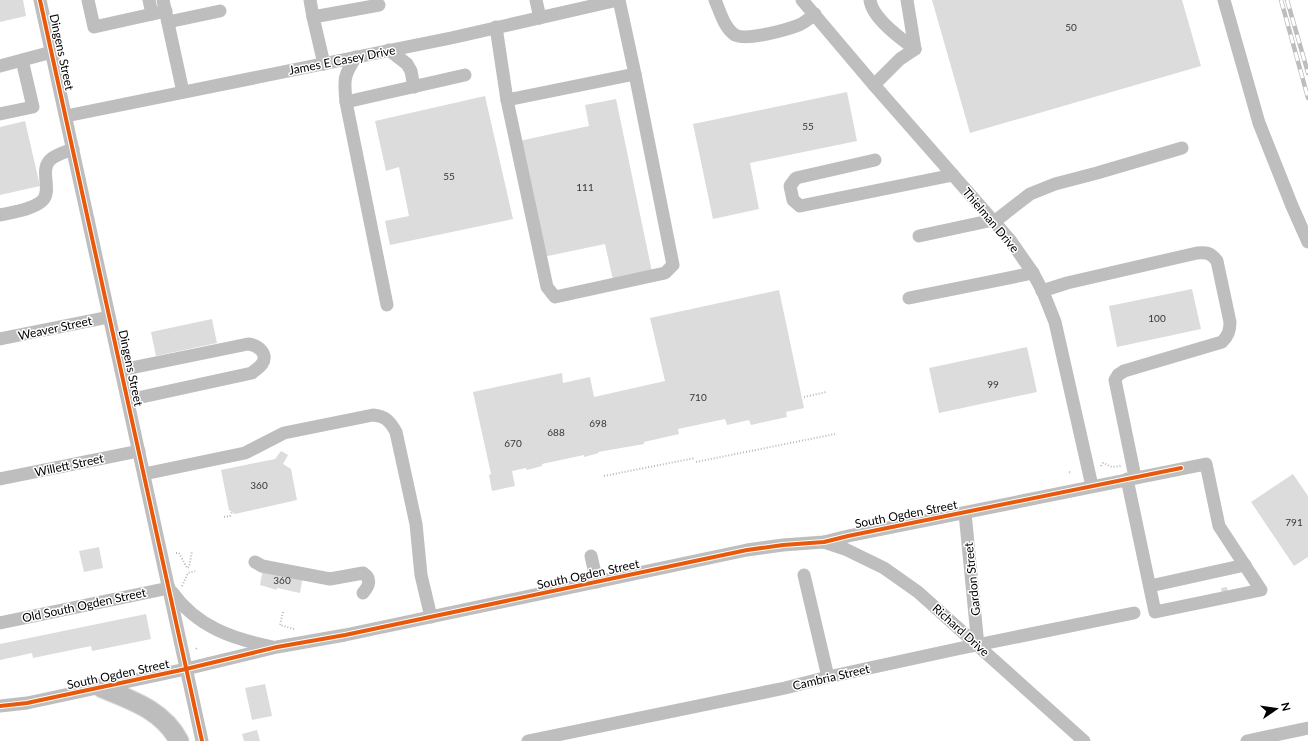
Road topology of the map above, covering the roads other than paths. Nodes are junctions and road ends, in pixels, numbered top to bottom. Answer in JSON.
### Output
{"nodes":[{"id":1,"x":40,"y":0,"type":"edge"},
{"id":2,"x":88,"y":0,"type":"edge"},
{"id":3,"x":149,"y":0,"type":"edge"},
{"id":4,"x":310,"y":0,"type":"edge"},
{"id":5,"x":536,"y":0,"type":"edge"},
{"id":6,"x":618,"y":0,"type":"edge"},
{"id":7,"x":716,"y":0,"type":"edge"},
{"id":8,"x":802,"y":0,"type":"edge"},
{"id":9,"x":870,"y":0,"type":"edge"},
{"id":10,"x":907,"y":0,"type":"edge"},
{"id":11,"x":1224,"y":0,"type":"edge"},
{"id":12,"x":379,"y":5,"type":"dead end"},
{"id":13,"x":165,"y":11,"type":"edge"},
{"id":14,"x":220,"y":11,"type":"dead end"},
{"id":15,"x":152,"y":14,"type":"junction"},
{"id":16,"x":814,"y":14,"type":"junction"},
{"id":17,"x":314,"y":17,"type":"junction"},
{"id":18,"x":540,"y":18,"type":"junction"},
{"id":19,"x":496,"y":27,"type":"junction"},
{"id":20,"x":914,"y":49,"type":"junction"},
{"id":21,"x":389,"y":50,"type":"junction"},
{"id":22,"x":52,"y":52,"type":"junction"},
{"id":23,"x":356,"y":57,"type":"junction"},
{"id":24,"x":22,"y":60,"type":"junction"},
{"id":25,"x":324,"y":64,"type":"junction"},
{"id":26,"x":0,"y":66,"type":"edge"},
{"id":27,"x":634,"y":74,"type":"junction"},
{"id":28,"x":465,"y":75,"type":"dead end"},
{"id":29,"x":874,"y":85,"type":"junction"},
{"id":30,"x":414,"y":87,"type":"junction"},
{"id":31,"x":183,"y":92,"type":"junction"},
{"id":32,"x":507,"y":100,"type":"junction"},
{"id":33,"x":346,"y":102,"type":"junction"},
{"id":34,"x":0,"y":114,"type":"edge"},
{"id":35,"x":66,"y":116,"type":"junction"},
{"id":36,"x":1182,"y":148,"type":"dead end"},
{"id":37,"x":73,"y":149,"type":"junction"},
{"id":38,"x":875,"y":160,"type":"dead end"},
{"id":39,"x":953,"y":175,"type":"junction"},
{"id":40,"x":0,"y":216,"type":"edge"},
{"id":41,"x":993,"y":221,"type":"junction"},
{"id":42,"x":919,"y":236,"type":"dead end"},
{"id":43,"x":1308,"y":242,"type":"edge"},
{"id":44,"x":1033,"y":273,"type":"junction"},
{"id":45,"x":1042,"y":291,"type":"junction"},
{"id":46,"x":910,"y":298,"type":"dead end"},
{"id":47,"x":388,"y":305,"type":"dead end"},
{"id":48,"x":109,"y":317,"type":"junction"},
{"id":49,"x":0,"y":340,"type":"edge"},
{"id":50,"x":121,"y":370,"type":"junction"},
{"id":51,"x":128,"y":400,"type":"junction"},
{"id":52,"x":138,"y":451,"type":"junction"},
{"id":53,"x":144,"y":474,"type":"junction"},
{"id":54,"x":1131,"y":478,"type":"junction"},
{"id":55,"x":0,"y":479,"type":"edge"},
{"id":56,"x":1092,"y":486,"type":"junction"},
{"id":57,"x":965,"y":512,"type":"junction"},
{"id":58,"x":824,"y":542,"type":"junction"},
{"id":59,"x":592,"y":556,"type":"dead end"},
{"id":60,"x":255,"y":562,"type":"dead end"},
{"id":61,"x":1245,"y":566,"type":"junction"},
{"id":62,"x":804,"y":574,"type":"dead end"},
{"id":63,"x":597,"y":582,"type":"junction"},
{"id":64,"x":1150,"y":586,"type":"junction"},
{"id":65,"x":169,"y":588,"type":"junction"},
{"id":66,"x":363,"y":593,"type":"dead end"},
{"id":67,"x":1134,"y":613,"type":"dead end"},
{"id":68,"x":431,"y":617,"type":"junction"},
{"id":69,"x":0,"y":623,"type":"edge"},
{"id":70,"x":978,"y":646,"type":"junction"},
{"id":71,"x":277,"y":647,"type":"junction"},
{"id":72,"x":186,"y":669,"type":"junction"},
{"id":73,"x":828,"y":677,"type":"junction"},
{"id":74,"x":102,"y":688,"type":"junction"},
{"id":75,"x":0,"y":706,"type":"edge"},
{"id":76,"x":1308,"y":728,"type":"edge"},
{"id":77,"x":179,"y":741,"type":"edge"},
{"id":78,"x":202,"y":741,"type":"edge"},
{"id":79,"x":528,"y":741,"type":"edge"},
{"id":80,"x":1084,"y":741,"type":"edge"},
{"id":81,"x":1247,"y":741,"type":"edge"}],
"edges":[{"from":1,"to":22,"type":"street","name":"Dingens Street"},
{"from":2,"to":15,"type":"street"},
{"from":3,"to":15,"type":"street"},
{"from":4,"to":17,"type":"street"},
{"from":5,"to":18,"type":"street"},
{"from":6,"to":18,"type":"street","name":"James E Casey Drive"},
{"from":6,"to":27,"type":"street"},
{"from":7,"to":16,"type":"street"},
{"from":8,"to":16,"type":"street","name":"Thielman Drive"},
{"from":9,"to":20,"type":"street"},
{"from":10,"to":20,"type":"street"},
{"from":11,"to":43,"type":"street"},
{"from":12,"to":17,"type":"street"},
{"from":13,"to":14,"type":"street"},
{"from":13,"to":15,"type":"street"},
{"from":13,"to":31,"type":"street"},
{"from":16,"to":29,"type":"street","name":"Thielman Drive"},
{"from":17,"to":25,"type":"street"},
{"from":18,"to":19,"type":"street","name":"James E Casey Drive"},
{"from":19,"to":21,"type":"street","name":"James E Casey Drive"},
{"from":19,"to":32,"type":"street"},
{"from":20,"to":29,"type":"street"},
{"from":21,"to":23,"type":"street","name":"James E Casey Drive"},
{"from":21,"to":30,"type":"street"},
{"from":22,"to":24,"type":"street"},
{"from":22,"to":35,"type":"street","name":"Dingens Street"},
{"from":23,"to":25,"type":"street","name":"James E Casey Drive"},
{"from":23,"to":33,"type":"street"},
{"from":24,"to":26,"type":"street"},
{"from":24,"to":34,"type":"street"},
{"from":25,"to":31,"type":"street","name":"James E Casey Drive"},
{"from":27,"to":32,"type":"street"},
{"from":27,"to":32,"type":"street"},
{"from":28,"to":30,"type":"street"},
{"from":29,"to":39,"type":"street","name":"Thielman Drive"},
{"from":30,"to":33,"type":"street"},
{"from":31,"to":35,"type":"street","name":"James E Casey Drive"},
{"from":33,"to":47,"type":"street"},
{"from":35,"to":37,"type":"street","name":"Dingens Street"},
{"from":36,"to":41,"type":"street"},
{"from":37,"to":40,"type":"street"},
{"from":37,"to":48,"type":"street","name":"Dingens Street"},
{"from":38,"to":39,"type":"street"},
{"from":39,"to":41,"type":"street","name":"Thielman Drive"},
{"from":41,"to":42,"type":"street"},
{"from":41,"to":44,"type":"street","name":"Thielman Drive"},
{"from":44,"to":45,"type":"street","name":"Thielman Drive"},
{"from":44,"to":46,"type":"street"},
{"from":45,"to":54,"type":"street"},
{"from":45,"to":56,"type":"street","name":"Thielman Drive"},
{"from":48,"to":49,"type":"street","name":"Weaver Street"},
{"from":48,"to":50,"type":"street","name":"Dingens Street"},
{"from":50,"to":51,"type":"street","name":"Dingens Street"},
{"from":50,"to":51,"type":"street"},
{"from":51,"to":52,"type":"street","name":"Dingens Street"},
{"from":52,"to":53,"type":"street","name":"Dingens Street"},
{"from":52,"to":55,"type":"street","name":"Willett Street"},
{"from":53,"to":65,"type":"street","name":"Dingens Street"},
{"from":53,"to":68,"type":"street"},
{"from":54,"to":56,"type":"street","name":"South Ogden Street"},
{"from":54,"to":61,"type":"street","name":"South Ogden Street"},
{"from":54,"to":64,"type":"street"},
{"from":56,"to":57,"type":"street","name":"South Ogden Street"},
{"from":57,"to":58,"type":"street","name":"South Ogden Street"},
{"from":57,"to":70,"type":"street","name":"Gardon Street"},
{"from":58,"to":63,"type":"street","name":"South Ogden Street"},
{"from":58,"to":70,"type":"street","name":"Richard Drive"},
{"from":59,"to":63,"type":"street"},
{"from":60,"to":66,"type":"street"},
{"from":61,"to":64,"type":"street"},
{"from":61,"to":64,"type":"street"},
{"from":62,"to":73,"type":"street"},
{"from":63,"to":68,"type":"street","name":"South Ogden Street"},
{"from":65,"to":69,"type":"street","name":"Old South Ogden Street"},
{"from":65,"to":71,"type":"street"},
{"from":65,"to":72,"type":"street","name":"Dingens Street"},
{"from":67,"to":70,"type":"street","name":"Cambria Street"},
{"from":68,"to":71,"type":"street","name":"South Ogden Street"},
{"from":70,"to":73,"type":"street","name":"Cambria Street"},
{"from":70,"to":80,"type":"street","name":"Richard Drive"},
{"from":71,"to":72,"type":"street","name":"South Ogden Street"},
{"from":72,"to":74,"type":"street","name":"South Ogden Street"},
{"from":72,"to":78,"type":"street","name":"Dingens Street"},
{"from":73,"to":79,"type":"street","name":"Cambria Street"},
{"from":74,"to":75,"type":"street","name":"South Ogden Street"},
{"from":74,"to":77,"type":"highway"},
{"from":76,"to":81,"type":"street"}]}
